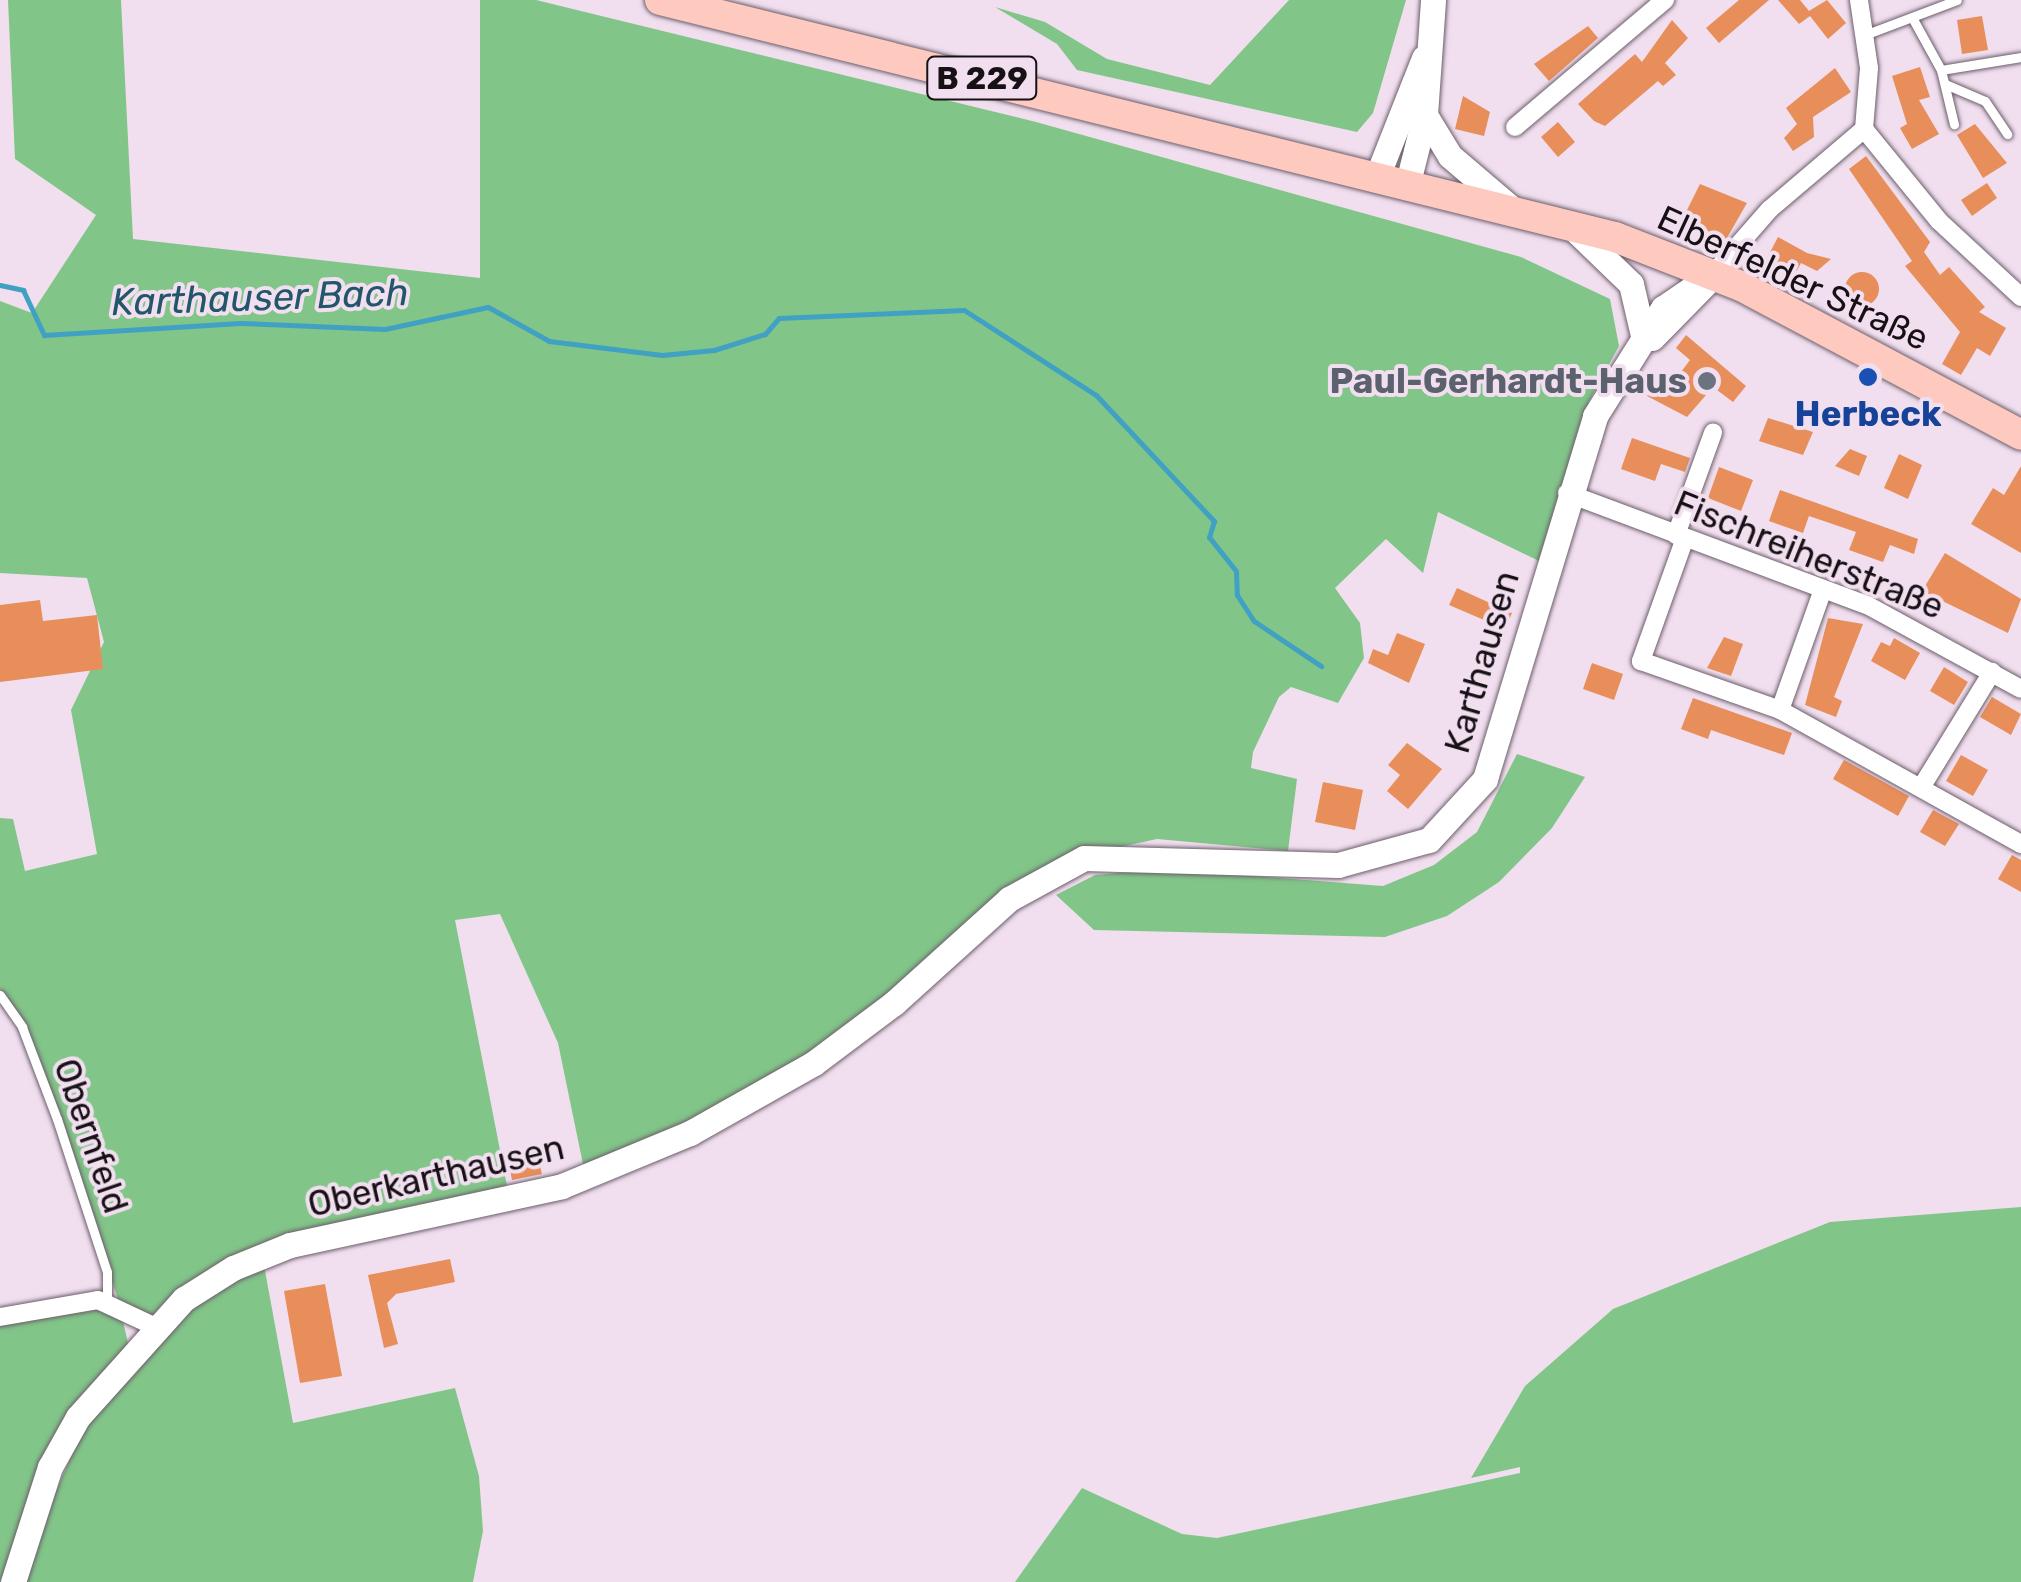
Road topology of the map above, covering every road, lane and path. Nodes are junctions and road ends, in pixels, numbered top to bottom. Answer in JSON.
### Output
{"nodes":[{"id":1,"x":660,"y":0,"type":"edge"},
{"id":2,"x":1433,"y":0,"type":"edge"},
{"id":3,"x":1665,"y":0,"type":"edge"},
{"id":4,"x":1860,"y":0,"type":"edge"},
{"id":5,"x":1957,"y":0,"type":"edge"},
{"id":6,"x":1914,"y":22,"type":"junction"},
{"id":7,"x":1867,"y":34,"type":"junction"},
{"id":8,"x":2021,"y":57,"type":"edge"},
{"id":9,"x":1424,"y":58,"type":"junction"},
{"id":10,"x":1941,"y":70,"type":"junction"},
{"id":11,"x":1945,"y":84,"type":"junction"},
{"id":12,"x":1425,"y":115,"type":"junction"},
{"id":13,"x":1954,"y":124,"type":"dead end"},
{"id":14,"x":1515,"y":127,"type":"dead end"},
{"id":15,"x":1864,"y":129,"type":"junction"},
{"id":16,"x":2007,"y":134,"type":"dead end"},
{"id":17,"x":1378,"y":174,"type":"junction"},
{"id":18,"x":1408,"y":182,"type":"junction"},
{"id":19,"x":1510,"y":207,"type":"junction"},
{"id":20,"x":1564,"y":221,"type":"junction"},
{"id":21,"x":1713,"y":274,"type":"junction"},
{"id":22,"x":2021,"y":297,"type":"edge"},
{"id":23,"x":1641,"y":343,"type":"junction"},
{"id":24,"x":1712,"y":433,"type":"dead end"},
{"id":25,"x":2021,"y":434,"type":"edge"},
{"id":26,"x":1567,"y":494,"type":"junction"},
{"id":27,"x":1680,"y":537,"type":"junction"},
{"id":28,"x":1823,"y":588,"type":"junction"},
{"id":29,"x":1992,"y":672,"type":"junction"},
{"id":30,"x":2021,"y":689,"type":"edge"},
{"id":31,"x":1780,"y":710,"type":"junction"},
{"id":32,"x":1922,"y":786,"type":"junction"},
{"id":33,"x":2021,"y":844,"type":"edge"},
{"id":34,"x":0,"y":995,"type":"edge"},
{"id":35,"x":740,"y":1106,"type":"joint"},
{"id":36,"x":107,"y":1302,"type":"junction"},
{"id":37,"x":0,"y":1317,"type":"edge"},
{"id":38,"x":156,"y":1326,"type":"junction"},
{"id":39,"x":13,"y":1582,"type":"edge"}],
"edges":[{"from":1,"to":17,"type":"main road","number":"B 229"},
{"from":2,"to":9,"type":"main road"},
{"from":3,"to":14,"type":"street"},
{"from":4,"to":7,"type":"street"},
{"from":5,"to":6,"type":"lane"},
{"from":6,"to":7,"type":"lane"},
{"from":6,"to":10,"type":"lane"},
{"from":7,"to":15,"type":"street"},
{"from":8,"to":10,"type":"lane"},
{"from":9,"to":12,"type":"main road"},
{"from":9,"to":17,"type":"main road"},
{"from":10,"to":11,"type":"lane"},
{"from":11,"to":13,"type":"lane"},
{"from":11,"to":16,"type":"lane"},
{"from":12,"to":18,"type":"main road"},
{"from":12,"to":19,"type":"main road"},
{"from":15,"to":21,"type":"street"},
{"from":15,"to":22,"type":"street"},
{"from":17,"to":18,"type":"main road","number":"B 229"},
{"from":18,"to":19,"type":"main road","name":"Elberfelder Straße","number":"B 229"},
{"from":19,"to":20,"type":"main road","name":"Elberfelder Straße","number":"B 229"},
{"from":20,"to":21,"type":"main road","name":"Elberfelder Straße","number":"B 229"},
{"from":20,"to":23,"type":"main road"},
{"from":21,"to":23,"type":"main road","name":"Karthausen"},
{"from":21,"to":25,"type":"main road","name":"Elberfelder Straße","number":"B 229"},
{"from":23,"to":26,"type":"main road","name":"Karthausen"},
{"from":24,"to":27,"type":"street"},
{"from":26,"to":27,"type":"street","name":"Fischreiherstraße"},
{"from":26,"to":35,"type":"main road","name":"Karthausen"},
{"from":27,"to":28,"type":"street","name":"Fischreiherstraße"},
{"from":27,"to":31,"type":"street"},
{"from":28,"to":29,"type":"street","name":"Fischreiherstraße"},
{"from":28,"to":31,"type":"street"},
{"from":29,"to":30,"type":"street","name":"Fischreiherstraße"},
{"from":29,"to":32,"type":"street"},
{"from":31,"to":32,"type":"street"},
{"from":32,"to":33,"type":"street"},
{"from":34,"to":36,"type":"lane","name":"Obernfeld"},
{"from":35,"to":38,"type":"main road","name":"Oberkarthausen"},
{"from":36,"to":37,"type":"street"},
{"from":36,"to":38,"type":"street"},
{"from":38,"to":39,"type":"main road","name":"Oberkarthausen"}]}
